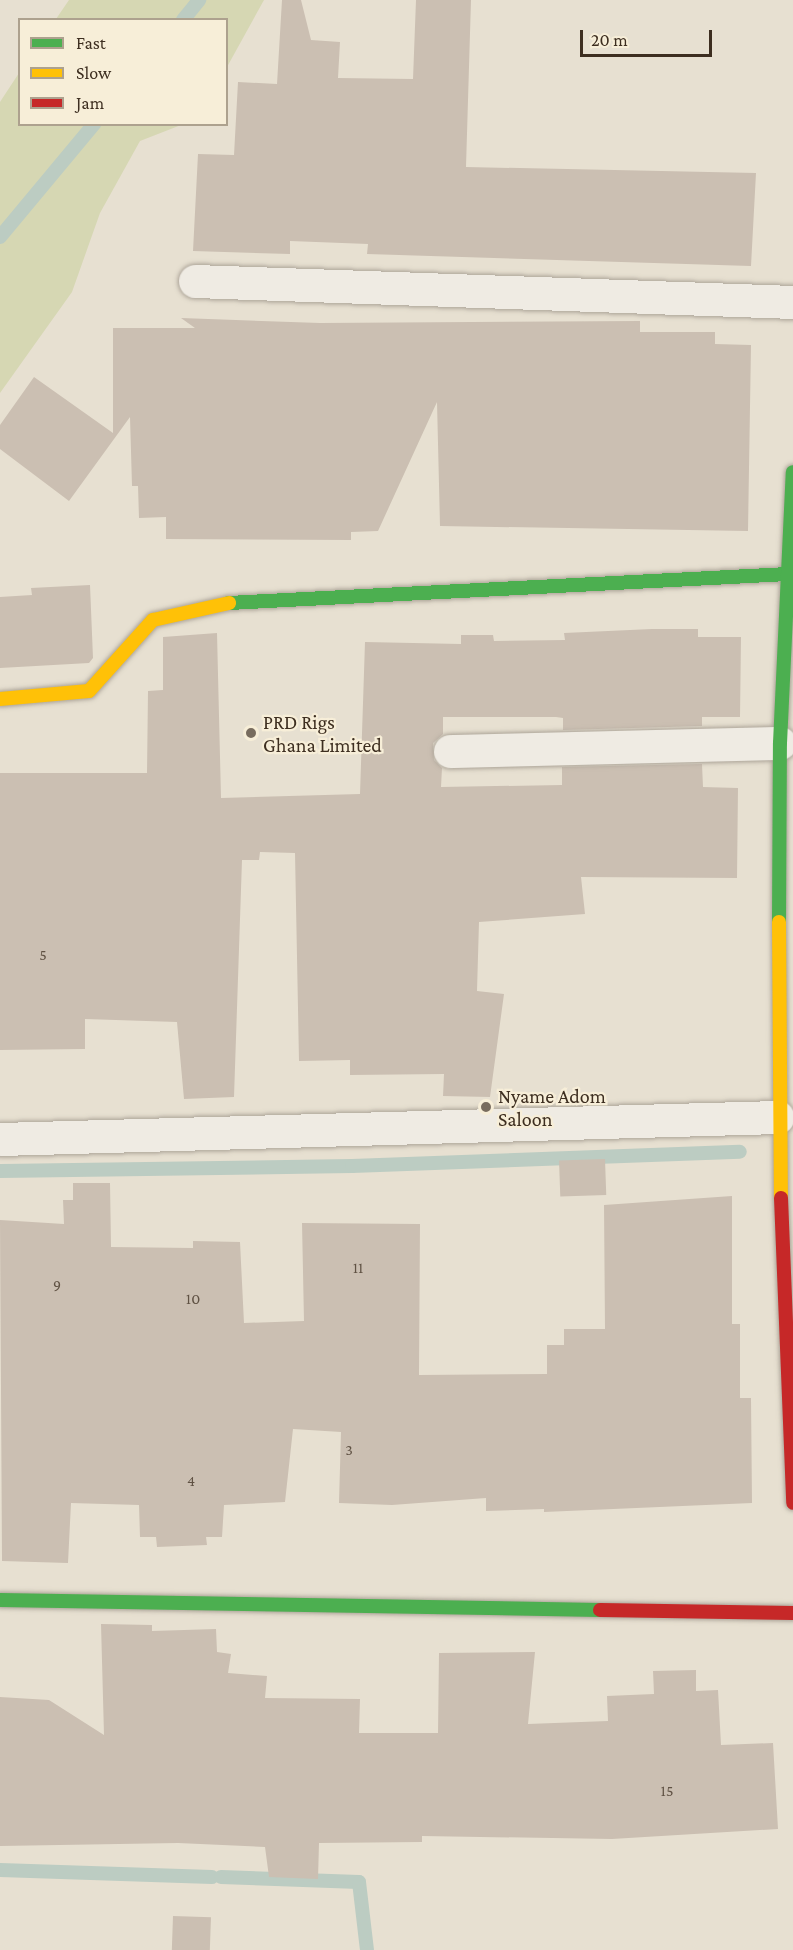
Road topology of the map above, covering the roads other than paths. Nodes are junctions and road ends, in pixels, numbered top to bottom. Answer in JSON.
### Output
{"nodes":[{"id":1,"x":195,"y":281,"type":"dead end"},
{"id":2,"x":793,"y":302,"type":"edge"},
{"id":3,"x":793,"y":472,"type":"edge"},
{"id":4,"x":788,"y":574,"type":"junction"},
{"id":5,"x":0,"y":699,"type":"edge"},
{"id":6,"x":780,"y":743,"type":"junction"},
{"id":7,"x":450,"y":752,"type":"dead end"},
{"id":8,"x":778,"y":1117,"type":"junction"},
{"id":9,"x":0,"y":1139,"type":"edge"},
{"id":10,"x":793,"y":1503,"type":"edge"},
{"id":11,"x":0,"y":1600,"type":"edge"},
{"id":12,"x":793,"y":1613,"type":"edge"}],
"edges":[{"from":1,"to":2,"type":"street"},
{"from":3,"to":4,"type":"street"},
{"from":4,"to":5,"type":"street"},
{"from":4,"to":6,"type":"street"},
{"from":6,"to":7,"type":"street"},
{"from":6,"to":8,"type":"street"},
{"from":8,"to":9,"type":"street"},
{"from":8,"to":10,"type":"street"},
{"from":11,"to":12,"type":"street"}]}
